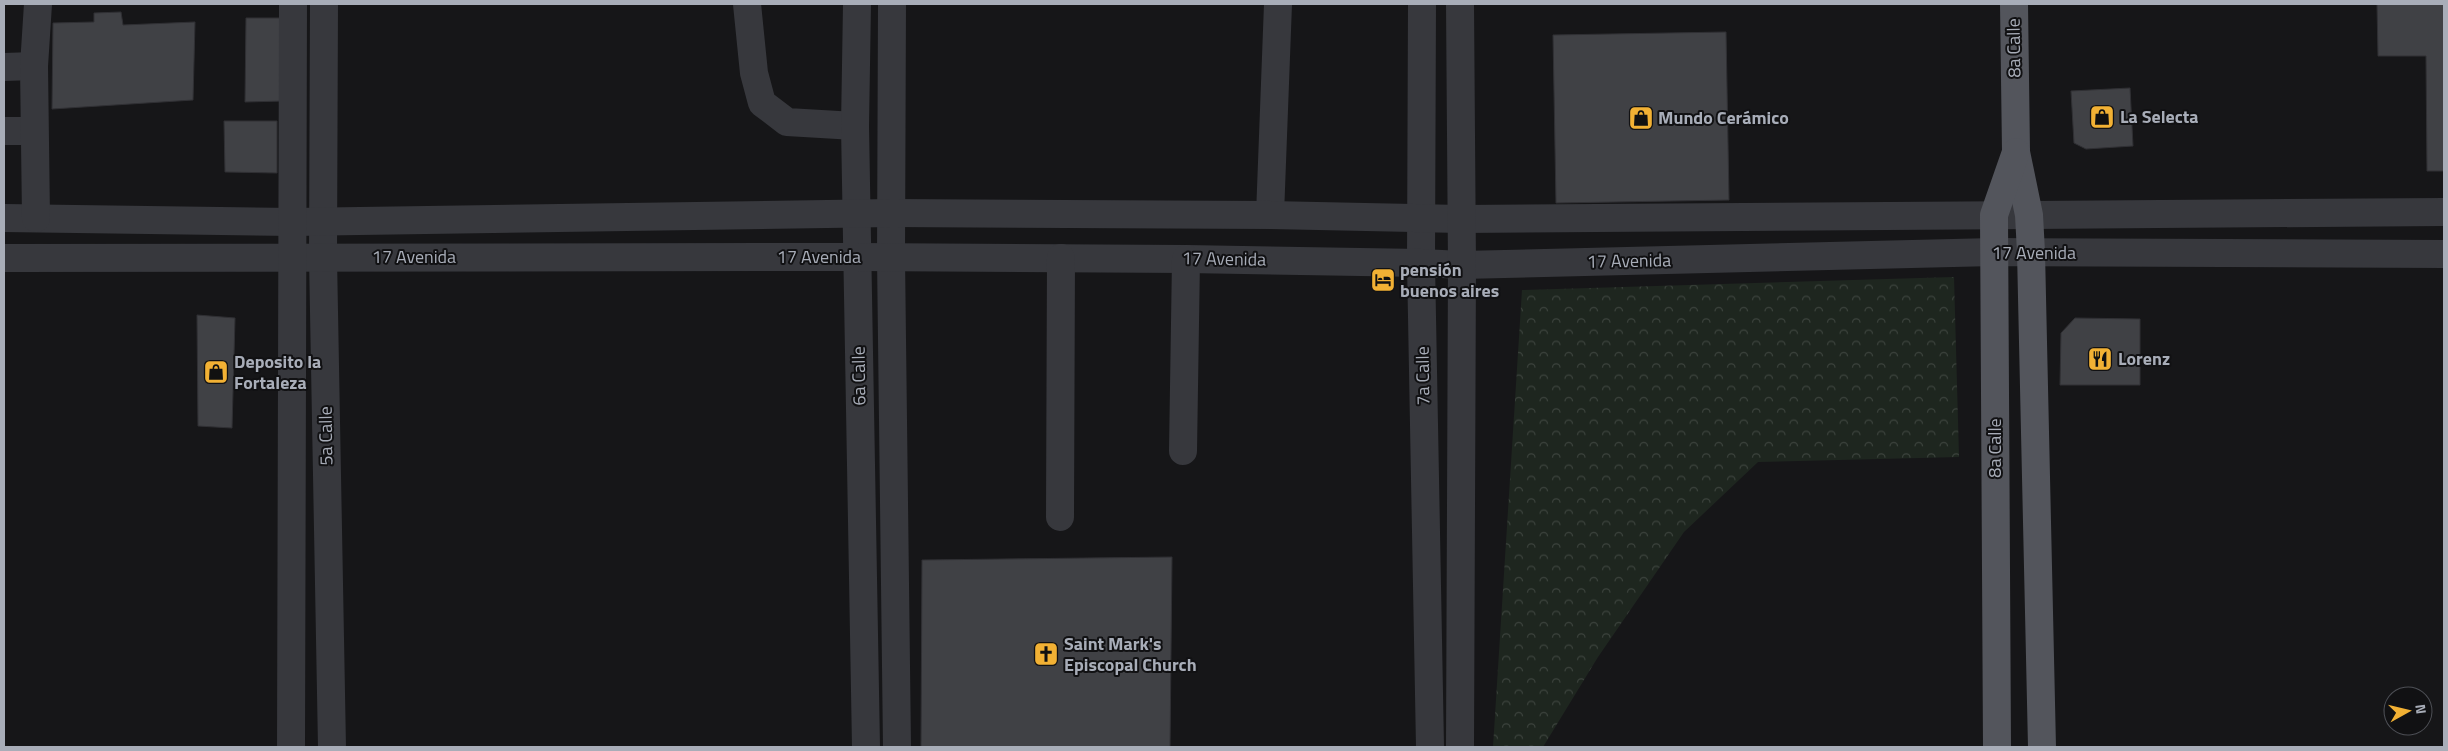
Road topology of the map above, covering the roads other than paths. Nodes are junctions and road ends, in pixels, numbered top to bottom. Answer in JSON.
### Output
{"nodes":[{"id":1,"x":38,"y":4,"type":"edge"},
{"id":2,"x":293,"y":4,"type":"edge"},
{"id":3,"x":324,"y":4,"type":"edge"},
{"id":4,"x":747,"y":4,"type":"edge"},
{"id":5,"x":857,"y":4,"type":"edge"},
{"id":6,"x":892,"y":4,"type":"edge"},
{"id":7,"x":1278,"y":4,"type":"edge"},
{"id":8,"x":1422,"y":4,"type":"edge"},
{"id":9,"x":1460,"y":4,"type":"edge"},
{"id":10,"x":2014,"y":4,"type":"edge"},
{"id":11,"x":34,"y":66,"type":"junction"},
{"id":12,"x":4,"y":67,"type":"edge"},
{"id":13,"x":856,"y":126,"type":"junction"},
{"id":14,"x":4,"y":132,"type":"edge"},
{"id":15,"x":34,"y":132,"type":"junction"},
{"id":16,"x":2016,"y":152,"type":"junction"},
{"id":17,"x":2444,"y":212,"type":"edge"},
{"id":18,"x":892,"y":213,"type":"junction"},
{"id":19,"x":857,"y":214,"type":"junction"},
{"id":20,"x":1270,"y":214,"type":"junction"},
{"id":21,"x":1994,"y":215,"type":"junction"},
{"id":22,"x":2030,"y":215,"type":"junction"},
{"id":23,"x":4,"y":218,"type":"edge"},
{"id":24,"x":36,"y":218,"type":"junction"},
{"id":25,"x":1422,"y":219,"type":"junction"},
{"id":26,"x":1461,"y":219,"type":"junction"},
{"id":27,"x":324,"y":220,"type":"junction"},
{"id":28,"x":293,"y":222,"type":"junction"},
{"id":29,"x":1994,"y":252,"type":"junction"},
{"id":30,"x":2031,"y":252,"type":"junction"},
{"id":31,"x":2444,"y":254,"type":"edge"},
{"id":32,"x":857,"y":256,"type":"junction"},
{"id":33,"x":892,"y":257,"type":"junction"},
{"id":34,"x":4,"y":258,"type":"edge"},
{"id":35,"x":323,"y":258,"type":"junction"},
{"id":36,"x":1061,"y":258,"type":"junction"},
{"id":37,"x":292,"y":259,"type":"junction"},
{"id":38,"x":1186,"y":259,"type":"junction"},
{"id":39,"x":1421,"y":262,"type":"junction"},
{"id":40,"x":1462,"y":265,"type":"junction"},
{"id":41,"x":1183,"y":451,"type":"dead end"},
{"id":42,"x":1060,"y":517,"type":"dead end"},
{"id":43,"x":291,"y":747,"type":"edge"},
{"id":44,"x":332,"y":747,"type":"edge"},
{"id":45,"x":866,"y":747,"type":"edge"},
{"id":46,"x":896,"y":747,"type":"edge"},
{"id":47,"x":1430,"y":747,"type":"edge"},
{"id":48,"x":1460,"y":747,"type":"edge"},
{"id":49,"x":1998,"y":747,"type":"edge"},
{"id":50,"x":2042,"y":747,"type":"edge"}],
"edges":[{"from":1,"to":11,"type":"street"},
{"from":2,"to":28,"type":"street","name":"5a Calle"},
{"from":3,"to":27,"type":"street","name":"5a Calle"},
{"from":4,"to":13,"type":"street"},
{"from":5,"to":13,"type":"street","name":"6a Calle"},
{"from":6,"to":18,"type":"street","name":"6a Calle"},
{"from":7,"to":20,"type":"street"},
{"from":8,"to":25,"type":"street","name":"7a Calle"},
{"from":9,"to":26,"type":"street"},
{"from":10,"to":16,"type":"main road","name":"8a Calle"},
{"from":11,"to":12,"type":"street"},
{"from":11,"to":15,"type":"street"},
{"from":13,"to":19,"type":"street","name":"6a Calle"},
{"from":14,"to":15,"type":"street"},
{"from":15,"to":24,"type":"street"},
{"from":16,"to":21,"type":"main road","name":"8a Calle"},
{"from":16,"to":22,"type":"main road","name":"8a Calle"},
{"from":17,"to":22,"type":"street"},
{"from":18,"to":19,"type":"street"},
{"from":18,"to":20,"type":"street"},
{"from":18,"to":33,"type":"street","name":"6a Calle"},
{"from":19,"to":27,"type":"street"},
{"from":19,"to":32,"type":"street","name":"6a Calle"},
{"from":20,"to":25,"type":"street"},
{"from":21,"to":22,"type":"street"},
{"from":21,"to":26,"type":"street"},
{"from":21,"to":29,"type":"main road","name":"8a Calle"},
{"from":22,"to":30,"type":"main road","name":"8a Calle"},
{"from":23,"to":24,"type":"street"},
{"from":24,"to":28,"type":"street"},
{"from":25,"to":26,"type":"street"},
{"from":25,"to":39,"type":"street","name":"7a Calle"},
{"from":26,"to":40,"type":"street"},
{"from":27,"to":28,"type":"street"},
{"from":27,"to":35,"type":"street","name":"5a Calle"},
{"from":28,"to":37,"type":"street","name":"5a Calle"},
{"from":29,"to":30,"type":"street","name":"17 Avenida"},
{"from":29,"to":40,"type":"street","name":"17 Avenida"},
{"from":29,"to":49,"type":"main road","name":"8a Calle"},
{"from":30,"to":31,"type":"street","name":"17 Avenida"},
{"from":30,"to":50,"type":"main road","name":"8a Calle"},
{"from":32,"to":33,"type":"street","name":"17 Avenida"},
{"from":32,"to":35,"type":"street","name":"17 Avenida"},
{"from":32,"to":45,"type":"street","name":"6a Calle"},
{"from":33,"to":36,"type":"street","name":"17 Avenida"},
{"from":33,"to":46,"type":"street","name":"6a Calle"},
{"from":34,"to":37,"type":"street","name":"17 Avenida"},
{"from":35,"to":37,"type":"street","name":"17 Avenida"},
{"from":35,"to":44,"type":"street","name":"5a Calle"},
{"from":36,"to":38,"type":"street","name":"17 Avenida"},
{"from":36,"to":42,"type":"street"},
{"from":37,"to":43,"type":"street","name":"5a Calle"},
{"from":38,"to":39,"type":"street","name":"17 Avenida"},
{"from":38,"to":41,"type":"street"},
{"from":39,"to":40,"type":"street","name":"17 Avenida"},
{"from":39,"to":47,"type":"street","name":"7a Calle"},
{"from":40,"to":48,"type":"street"}]}
